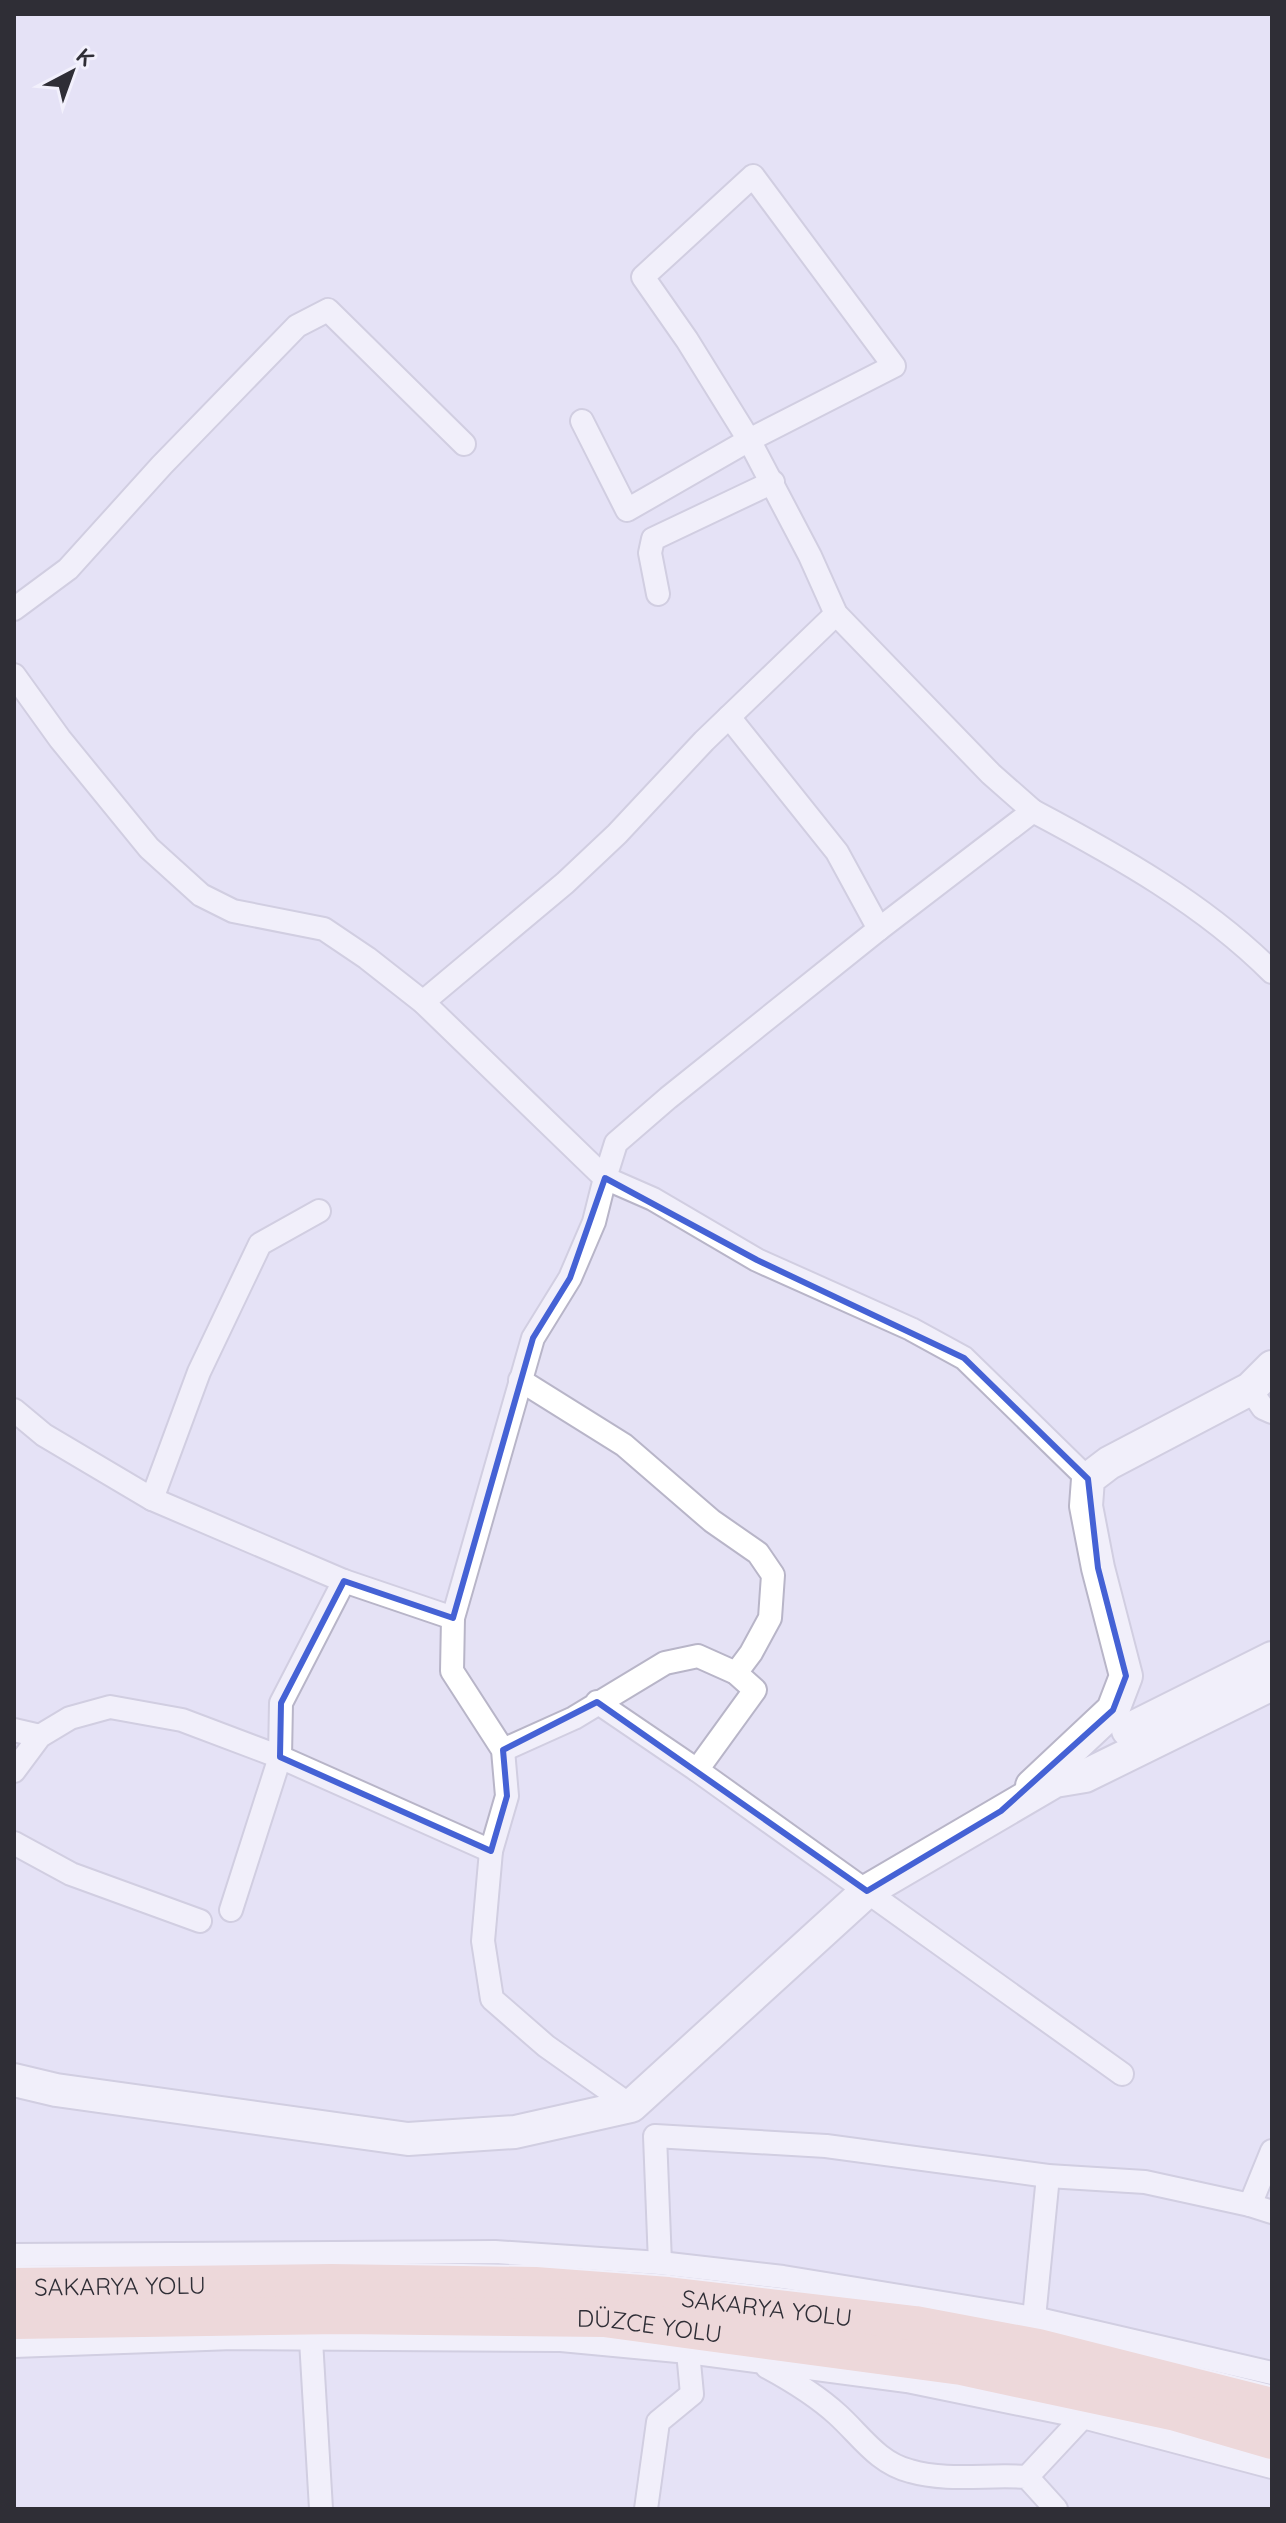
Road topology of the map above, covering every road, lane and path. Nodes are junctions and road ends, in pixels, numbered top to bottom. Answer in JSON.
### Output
{"nodes":[{"id":1,"x":582,"y":421,"type":"dead end"},
{"id":2,"x":749,"y":440,"type":"junction"},
{"id":3,"x":464,"y":444,"type":"dead end"},
{"id":4,"x":773,"y":482,"type":"junction"},
{"id":5,"x":658,"y":594,"type":"dead end"},
{"id":6,"x":14,"y":609,"type":"edge"},
{"id":7,"x":836,"y":614,"type":"junction"},
{"id":8,"x":14,"y":675,"type":"edge"},
{"id":9,"x":729,"y":717,"type":"junction"},
{"id":10,"x":1033,"y":811,"type":"junction"},
{"id":11,"x":879,"y":929,"type":"junction"},
{"id":12,"x":1272,"y":972,"type":"edge"},
{"id":13,"x":423,"y":1002,"type":"junction"},
{"id":14,"x":605,"y":1178,"type":"junction"},
{"id":15,"x":319,"y":1211,"type":"dead end"},
{"id":16,"x":1272,"y":1367,"type":"edge"},
{"id":17,"x":520,"y":1380,"type":"junction"},
{"id":18,"x":1250,"y":1389,"type":"junction"},
{"id":19,"x":14,"y":1410,"type":"edge"},
{"id":20,"x":1272,"y":1412,"type":"edge"},
{"id":21,"x":1088,"y":1479,"type":"junction"},
{"id":22,"x":152,"y":1499,"type":"junction"},
{"id":23,"x":344,"y":1581,"type":"junction"},
{"id":24,"x":453,"y":1618,"type":"junction"},
{"id":25,"x":1272,"y":1658,"type":"edge"},
{"id":26,"x":736,"y":1673,"type":"junction"},
{"id":27,"x":1272,"y":1684,"type":"edge"},
{"id":28,"x":597,"y":1702,"type":"junction"},
{"id":29,"x":14,"y":1730,"type":"edge"},
{"id":30,"x":40,"y":1736,"type":"junction"},
{"id":31,"x":503,"y":1750,"type":"junction"},
{"id":32,"x":280,"y":1757,"type":"junction"},
{"id":33,"x":697,"y":1770,"type":"junction"},
{"id":34,"x":14,"y":1771,"type":"edge"},
{"id":35,"x":1055,"y":1781,"type":"junction"},
{"id":36,"x":1009,"y":1807,"type":"junction"},
{"id":37,"x":14,"y":1843,"type":"edge"},
{"id":38,"x":491,"y":1851,"type":"junction"},
{"id":39,"x":867,"y":1891,"type":"junction"},
{"id":40,"x":231,"y":1910,"type":"dead end"},
{"id":41,"x":200,"y":1921,"type":"dead end"},
{"id":42,"x":1122,"y":2074,"type":"dead end"},
{"id":43,"x":14,"y":2080,"type":"edge"},
{"id":44,"x":631,"y":2106,"type":"junction"},
{"id":45,"x":1272,"y":2151,"type":"edge"},
{"id":46,"x":1048,"y":2176,"type":"junction"},
{"id":47,"x":1250,"y":2205,"type":"junction"},
{"id":48,"x":1272,"y":2212,"type":"edge"},
{"id":49,"x":14,"y":2255,"type":"edge"},
{"id":50,"x":660,"y":2263,"type":"junction"},
{"id":51,"x":14,"y":2287,"type":"edge"},
{"id":52,"x":1034,"y":2318,"type":"junction"},
{"id":53,"x":14,"y":2320,"type":"edge"},
{"id":54,"x":311,"y":2340,"type":"junction"},
{"id":55,"x":14,"y":2346,"type":"edge"},
{"id":56,"x":688,"y":2352,"type":"junction"},
{"id":57,"x":751,"y":2359,"type":"junction"},
{"id":58,"x":1272,"y":2373,"type":"edge"},
{"id":59,"x":1272,"y":2407,"type":"edge"},
{"id":60,"x":1083,"y":2417,"type":"junction"},
{"id":61,"x":1272,"y":2440,"type":"edge"},
{"id":62,"x":1272,"y":2467,"type":"edge"},
{"id":63,"x":1027,"y":2477,"type":"junction"},
{"id":64,"x":321,"y":2509,"type":"edge"},
{"id":65,"x":646,"y":2509,"type":"edge"},
{"id":66,"x":1056,"y":2509,"type":"edge"}],
"edges":[{"from":1,"to":2,"type":"street"},
{"from":2,"to":2,"type":"street"},
{"from":2,"to":4,"type":"street"},
{"from":3,"to":6,"type":"street"},
{"from":4,"to":5,"type":"street"},
{"from":4,"to":7,"type":"street"},
{"from":7,"to":9,"type":"street"},
{"from":7,"to":10,"type":"street"},
{"from":8,"to":13,"type":"street"},
{"from":9,"to":11,"type":"street"},
{"from":9,"to":13,"type":"street"},
{"from":10,"to":11,"type":"street"},
{"from":10,"to":12,"type":"street"},
{"from":11,"to":14,"type":"street"},
{"from":13,"to":14,"type":"street"},
{"from":14,"to":17,"type":"street"},
{"from":14,"to":21,"type":"street"},
{"from":15,"to":22,"type":"street"},
{"from":16,"to":18,"type":"main road"},
{"from":17,"to":24,"type":"street"},
{"from":17,"to":26,"type":"street"},
{"from":18,"to":20,"type":"street"},
{"from":18,"to":21,"type":"main road"},
{"from":19,"to":22,"type":"street"},
{"from":21,"to":36,"type":"main road"},
{"from":22,"to":23,"type":"street"},
{"from":23,"to":24,"type":"street"},
{"from":23,"to":32,"type":"street"},
{"from":24,"to":31,"type":"street"},
{"from":25,"to":35,"type":"main road"},
{"from":26,"to":28,"type":"street"},
{"from":26,"to":33,"type":"street"},
{"from":27,"to":35,"type":"main road"},
{"from":28,"to":31,"type":"street"},
{"from":28,"to":33,"type":"street"},
{"from":29,"to":30,"type":"street"},
{"from":30,"to":32,"type":"street"},
{"from":30,"to":34,"type":"street"},
{"from":31,"to":38,"type":"street"},
{"from":32,"to":38,"type":"street"},
{"from":32,"to":40,"type":"street"},
{"from":33,"to":39,"type":"street"},
{"from":35,"to":36,"type":"main road"},
{"from":36,"to":39,"type":"main road"},
{"from":37,"to":41,"type":"street"},
{"from":38,"to":44,"type":"street"},
{"from":39,"to":42,"type":"street"},
{"from":39,"to":44,"type":"main road"},
{"from":43,"to":44,"type":"main road"},
{"from":45,"to":47,"type":"street"},
{"from":46,"to":47,"type":"street"},
{"from":46,"to":50,"type":"street"},
{"from":46,"to":52,"type":"street"},
{"from":47,"to":48,"type":"street"},
{"from":49,"to":50,"type":"street"},
{"from":50,"to":52,"type":"street"},
{"from":51,"to":59,"type":"highway","name":"SAKARYA YOLU"},
{"from":52,"to":58,"type":"street"},
{"from":53,"to":61,"type":"highway","name":"DÜZCE YOLU"},
{"from":54,"to":55,"type":"street"},
{"from":54,"to":56,"type":"street"},
{"from":54,"to":64,"type":"street"},
{"from":56,"to":57,"type":"street"},
{"from":56,"to":65,"type":"street"},
{"from":57,"to":60,"type":"street"},
{"from":57,"to":63,"type":"street"},
{"from":60,"to":62,"type":"street"},
{"from":60,"to":63,"type":"street"},
{"from":63,"to":66,"type":"street"}]}
